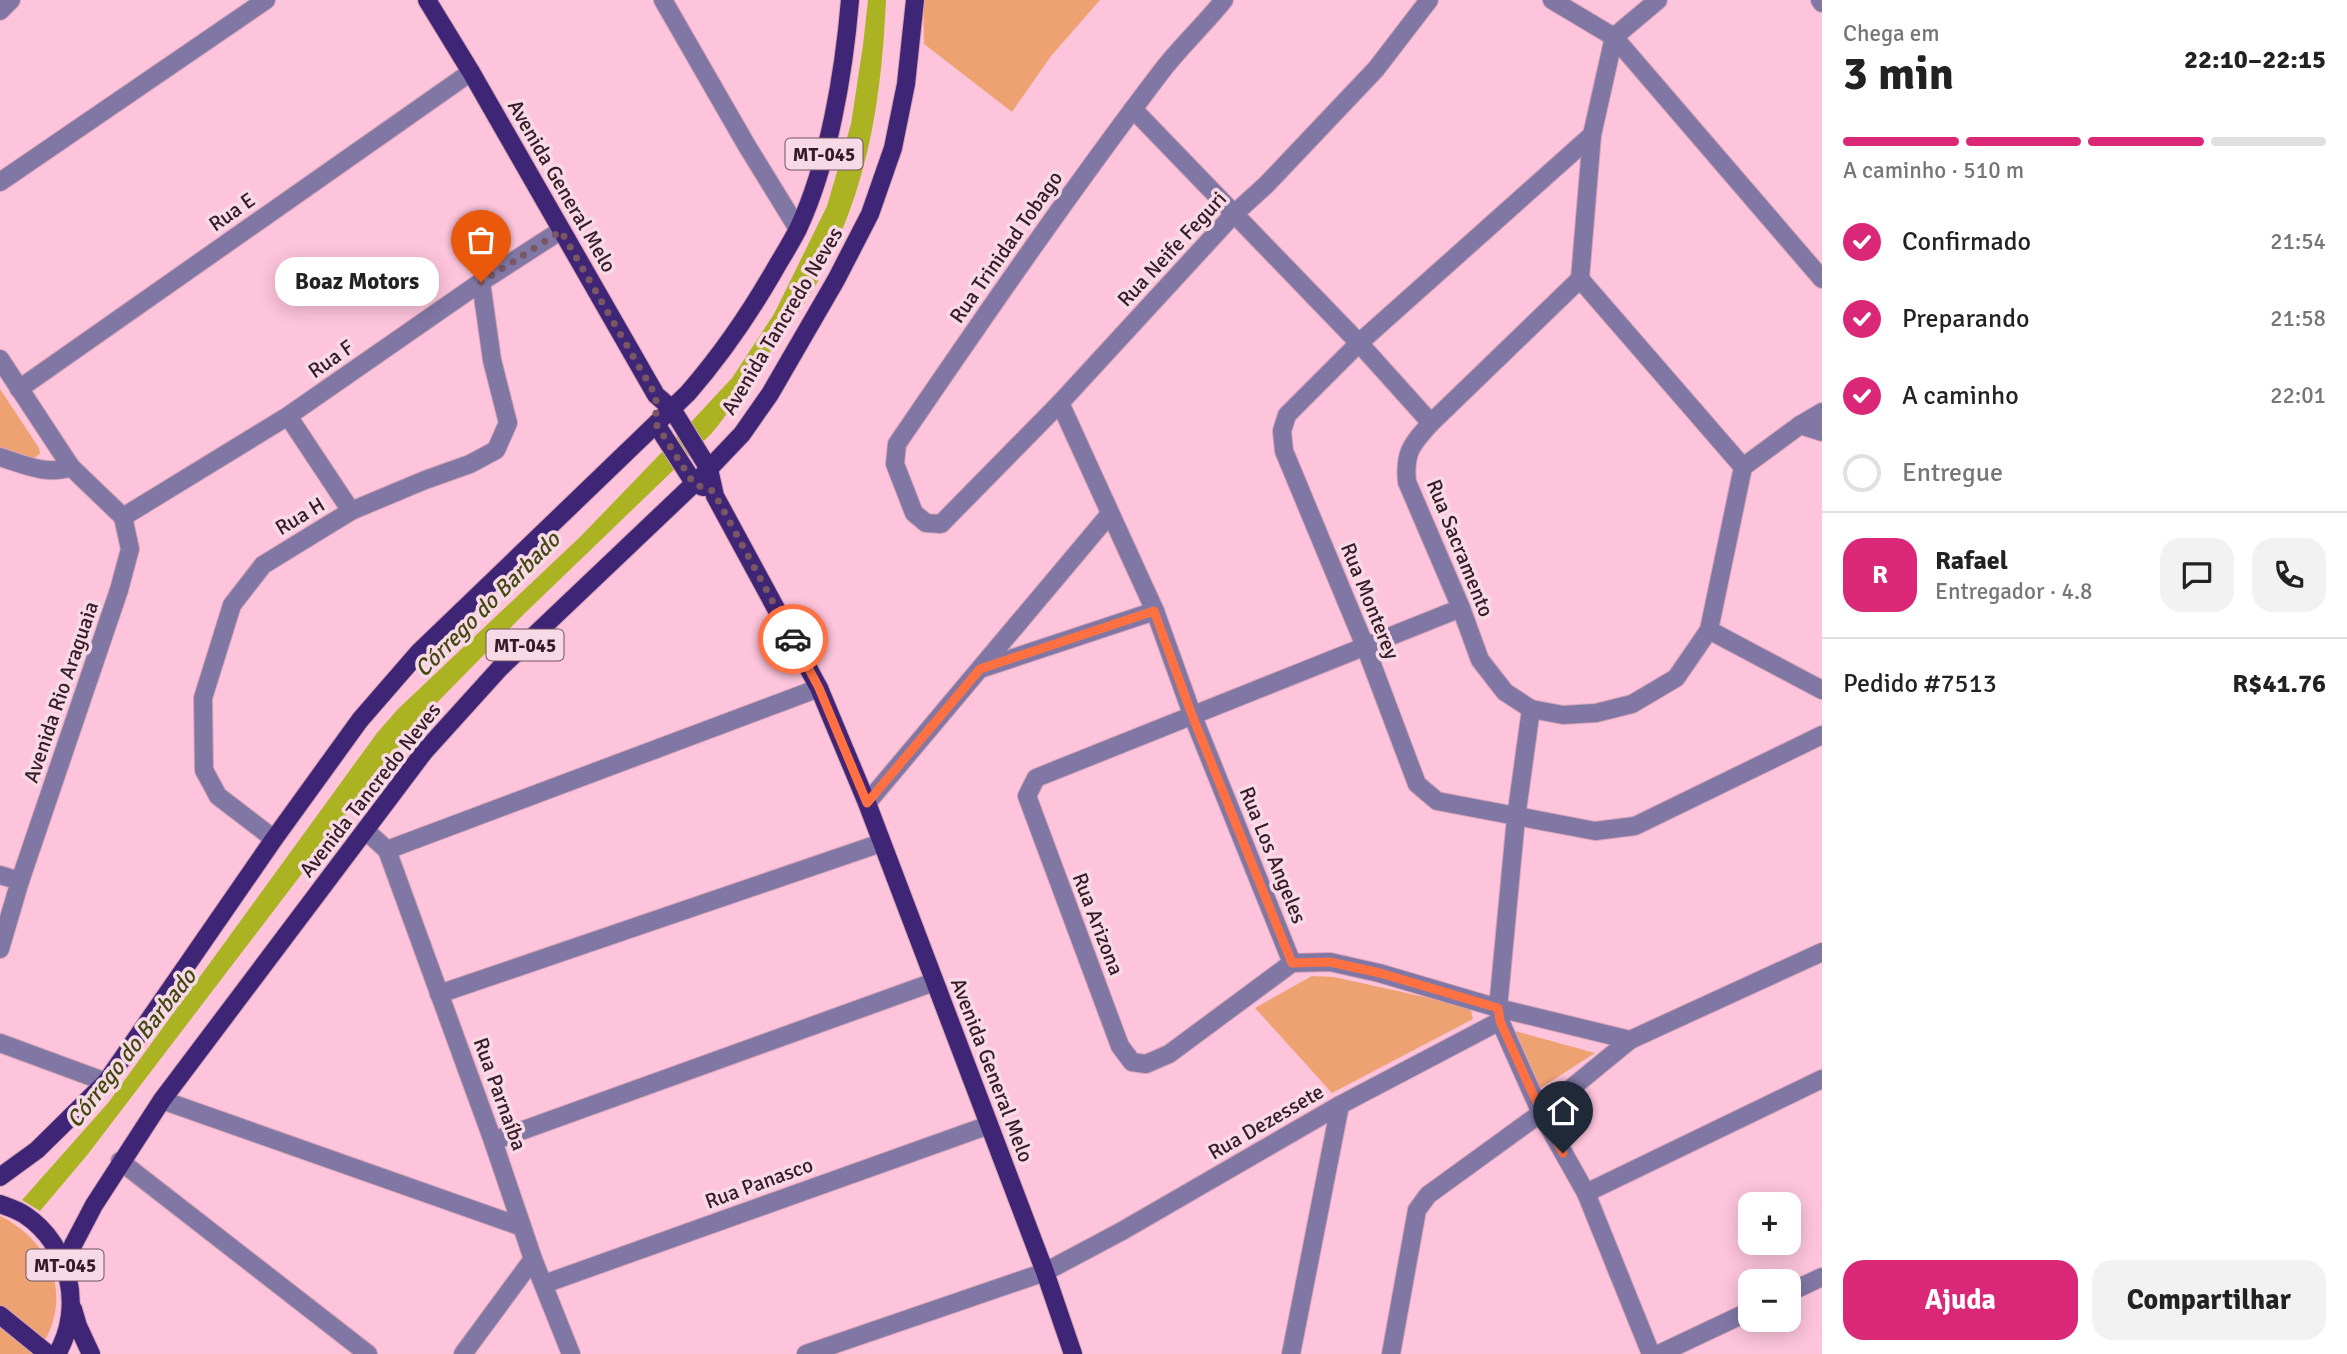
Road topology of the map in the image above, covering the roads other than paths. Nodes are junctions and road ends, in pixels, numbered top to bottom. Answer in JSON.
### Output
{"nodes":[{"id":1,"x":266,"y":0,"type":"edge"},
{"id":2,"x":426,"y":0,"type":"edge"},
{"id":3,"x":663,"y":0,"type":"edge"},
{"id":4,"x":850,"y":0,"type":"edge"},
{"id":5,"x":915,"y":0,"type":"edge"},
{"id":6,"x":1224,"y":0,"type":"edge"},
{"id":7,"x":1429,"y":0,"type":"edge"},
{"id":8,"x":1552,"y":0,"type":"edge"},
{"id":9,"x":1658,"y":0,"type":"edge"},
{"id":10,"x":1614,"y":37,"type":"junction"},
{"id":11,"x":471,"y":72,"type":"junction"},
{"id":12,"x":1133,"y":109,"type":"junction"},
{"id":13,"x":1592,"y":135,"type":"junction"},
{"id":14,"x":0,"y":182,"type":"edge"},
{"id":15,"x":1233,"y":215,"type":"junction"},
{"id":16,"x":798,"y":229,"type":"junction"},
{"id":17,"x":561,"y":231,"type":"junction"},
{"id":18,"x":1580,"y":279,"type":"junction"},
{"id":19,"x":1822,"y":279,"type":"edge"},
{"id":20,"x":481,"y":282,"type":"junction"},
{"id":21,"x":1359,"y":343,"type":"junction"},
{"id":22,"x":0,"y":359,"type":"edge"},
{"id":23,"x":19,"y":389,"type":"junction"},
{"id":24,"x":656,"y":396,"type":"junction"},
{"id":25,"x":1060,"y":403,"type":"junction"},
{"id":26,"x":1822,"y":412,"type":"edge"},
{"id":27,"x":676,"y":415,"type":"junction"},
{"id":28,"x":288,"y":416,"type":"junction"},
{"id":29,"x":1431,"y":423,"type":"junction"},
{"id":30,"x":1800,"y":425,"type":"junction"},
{"id":31,"x":659,"y":429,"type":"junction"},
{"id":32,"x":1822,"y":432,"type":"edge"},
{"id":33,"x":0,"y":457,"type":"edge"},
{"id":34,"x":705,"y":463,"type":"junction"},
{"id":35,"x":71,"y":467,"type":"junction"},
{"id":36,"x":1743,"y":467,"type":"junction"},
{"id":37,"x":691,"y":478,"type":"junction"},
{"id":38,"x":713,"y":491,"type":"junction"},
{"id":39,"x":351,"y":512,"type":"junction"},
{"id":40,"x":1109,"y":515,"type":"junction"},
{"id":41,"x":124,"y":517,"type":"junction"},
{"id":42,"x":942,"y":524,"type":"joint"},
{"id":43,"x":1461,"y":608,"type":"junction"},
{"id":44,"x":1154,"y":611,"type":"junction"},
{"id":45,"x":1709,"y":630,"type":"junction"},
{"id":46,"x":1365,"y":646,"type":"junction"},
{"id":47,"x":980,"y":669,"type":"junction"},
{"id":48,"x":819,"y":688,"type":"junction"},
{"id":49,"x":1822,"y":690,"type":"edge"},
{"id":50,"x":1531,"y":709,"type":"junction"},
{"id":51,"x":1192,"y":715,"type":"junction"},
{"id":52,"x":1822,"y":735,"type":"edge"},
{"id":53,"x":867,"y":803,"type":"junction"},
{"id":54,"x":1516,"y":818,"type":"junction"},
{"id":55,"x":365,"y":830,"type":"junction"},
{"id":56,"x":274,"y":839,"type":"junction"},
{"id":57,"x":881,"y":843,"type":"junction"},
{"id":58,"x":387,"y":850,"type":"junction"},
{"id":59,"x":0,"y":875,"type":"edge"},
{"id":60,"x":20,"y":881,"type":"junction"},
{"id":61,"x":0,"y":949,"type":"edge"},
{"id":62,"x":1822,"y":952,"type":"edge"},
{"id":63,"x":1292,"y":963,"type":"junction"},
{"id":64,"x":934,"y":982,"type":"junction"},
{"id":65,"x":439,"y":994,"type":"junction"},
{"id":66,"x":1499,"y":1014,"type":"junction"},
{"id":67,"x":1630,"y":1040,"type":"junction"},
{"id":68,"x":0,"y":1043,"type":"edge"},
{"id":69,"x":1822,"y":1079,"type":"edge"},
{"id":70,"x":106,"y":1082,"type":"junction"},
{"id":71,"x":162,"y":1100,"type":"junction"},
{"id":72,"x":1340,"y":1105,"type":"junction"},
{"id":73,"x":1541,"y":1113,"type":"junction"},
{"id":74,"x":989,"y":1125,"type":"junction"},
{"id":75,"x":494,"y":1141,"type":"junction"},
{"id":76,"x":120,"y":1161,"type":"junction"},
{"id":77,"x":0,"y":1177,"type":"edge"},
{"id":78,"x":1586,"y":1194,"type":"junction"},
{"id":79,"x":0,"y":1204,"type":"edge"},
{"id":80,"x":522,"y":1227,"type":"junction"},
{"id":81,"x":533,"y":1259,"type":"junction"},
{"id":82,"x":66,"y":1268,"type":"junction"},
{"id":83,"x":1045,"y":1272,"type":"junction"},
{"id":84,"x":1822,"y":1277,"type":"edge"},
{"id":85,"x":544,"y":1284,"type":"junction"},
{"id":86,"x":1801,"y":1287,"type":"edge"},
{"id":87,"x":72,"y":1304,"type":"junction"},
{"id":88,"x":0,"y":1315,"type":"edge"},
{"id":89,"x":1738,"y":1317,"type":"edge"},
{"id":90,"x":0,"y":1328,"type":"edge"},
{"id":91,"x":32,"y":1354,"type":"edge"},
{"id":92,"x":48,"y":1354,"type":"edge"},
{"id":93,"x":57,"y":1354,"type":"edge"},
{"id":94,"x":91,"y":1354,"type":"edge"},
{"id":95,"x":368,"y":1354,"type":"edge"},
{"id":96,"x":463,"y":1354,"type":"edge"},
{"id":97,"x":571,"y":1354,"type":"edge"},
{"id":98,"x":806,"y":1354,"type":"edge"},
{"id":99,"x":1073,"y":1354,"type":"edge"},
{"id":100,"x":1292,"y":1354,"type":"edge"},
{"id":101,"x":1391,"y":1354,"type":"edge"},
{"id":102,"x":1651,"y":1354,"type":"edge"},
{"id":103,"x":1658,"y":1354,"type":"edge"}],
"edges":[{"from":1,"to":14,"type":"street"},
{"from":2,"to":11,"type":"main road","name":"Avenida General Melo"},
{"from":3,"to":16,"type":"street"},
{"from":4,"to":16,"type":"main road","name":"Avenida Tancredo Neves","number":"MT-045"},
{"from":5,"to":34,"type":"main road","name":"Avenida Tancredo Neves","number":"MT-045"},
{"from":6,"to":12,"type":"street","name":"Rua Trinidad Tobago"},
{"from":7,"to":15,"type":"street","name":"Rua Neife Feguri"},
{"from":8,"to":10,"type":"street"},
{"from":9,"to":10,"type":"street"},
{"from":10,"to":13,"type":"street"},
{"from":10,"to":19,"type":"street"},
{"from":11,"to":17,"type":"main road","name":"Avenida General Melo"},
{"from":11,"to":23,"type":"street","name":"Rua E"},
{"from":12,"to":15,"type":"street"},
{"from":12,"to":42,"type":"street","name":"Rua Trinidad Tobago"},
{"from":13,"to":18,"type":"street"},
{"from":13,"to":21,"type":"street","name":"Rua Monterey"},
{"from":15,"to":21,"type":"street"},
{"from":15,"to":25,"type":"street","name":"Rua Neife Feguri"},
{"from":16,"to":27,"type":"main road","name":"Avenida Tancredo Neves","number":"MT-045"},
{"from":17,"to":20,"type":"street","name":"Rua F"},
{"from":17,"to":24,"type":"main road","name":"Avenida General Melo"},
{"from":18,"to":29,"type":"street","name":"Rua Sacramento"},
{"from":18,"to":36,"type":"street"},
{"from":20,"to":28,"type":"street","name":"Rua F"},
{"from":20,"to":39,"type":"street","name":"Rua H"},
{"from":21,"to":29,"type":"street"},
{"from":21,"to":46,"type":"street","name":"Rua Monterey"},
{"from":22,"to":23,"type":"street"},
{"from":23,"to":35,"type":"street"},
{"from":24,"to":27,"type":"main road","name":"Avenida General Melo"},
{"from":24,"to":31,"type":"main road","name":"Avenida General Melo"},
{"from":25,"to":40,"type":"street","name":"Rua Los Angeles"},
{"from":25,"to":42,"type":"street","name":"Rua Neife Feguri"},
{"from":26,"to":30,"type":"street"},
{"from":27,"to":31,"type":"main road","name":"Avenida Tancredo Neves","number":"MT-045"},
{"from":27,"to":34,"type":"main road","name":"Avenida General Melo"},
{"from":28,"to":39,"type":"street"},
{"from":28,"to":41,"type":"street","name":"Rua F"},
{"from":29,"to":43,"type":"street","name":"Rua Sacramento"},
{"from":30,"to":32,"type":"street"},
{"from":30,"to":36,"type":"street"},
{"from":31,"to":37,"type":"main road"},
{"from":31,"to":56,"type":"main road","name":"Avenida Tancredo Neves","number":"MT-045"},
{"from":33,"to":35,"type":"street"},
{"from":34,"to":37,"type":"main road","name":"Avenida Tancredo Neves","number":"MT-045"},
{"from":34,"to":38,"type":"main road","name":"Avenida General Melo"},
{"from":35,"to":41,"type":"street"},
{"from":36,"to":45,"type":"street","name":"Rua Sacramento"},
{"from":37,"to":38,"type":"main road"},
{"from":37,"to":55,"type":"main road","name":"Avenida Tancredo Neves","number":"MT-045"},
{"from":38,"to":48,"type":"main road","name":"Avenida General Melo"},
{"from":39,"to":56,"type":"street","name":"Rua H"},
{"from":40,"to":44,"type":"street","name":"Rua Los Angeles"},
{"from":40,"to":47,"type":"street"},
{"from":41,"to":60,"type":"street","name":"Avenida Rio Araguaia"},
{"from":43,"to":46,"type":"street"},
{"from":43,"to":50,"type":"street","name":"Rua Sacramento"},
{"from":44,"to":47,"type":"street"},
{"from":44,"to":51,"type":"street","name":"Rua Los Angeles"},
{"from":45,"to":49,"type":"street"},
{"from":45,"to":50,"type":"street","name":"Rua Sacramento"},
{"from":46,"to":51,"type":"street"},
{"from":46,"to":54,"type":"street","name":"Rua Monterey"},
{"from":47,"to":53,"type":"street"},
{"from":48,"to":53,"type":"main road","name":"Avenida General Melo"},
{"from":48,"to":58,"type":"street"},
{"from":50,"to":54,"type":"street"},
{"from":51,"to":63,"type":"street","name":"Rua Los Angeles"},
{"from":51,"to":63,"type":"street","name":"Rua Arizona"},
{"from":52,"to":54,"type":"street","name":"Rua Monterey"},
{"from":53,"to":57,"type":"main road","name":"Avenida General Melo"},
{"from":54,"to":66,"type":"street"},
{"from":55,"to":58,"type":"street"},
{"from":55,"to":71,"type":"main road","name":"Avenida Tancredo Neves","number":"MT-045"},
{"from":56,"to":70,"type":"main road","name":"Avenida Tancredo Neves","number":"MT-045"},
{"from":57,"to":64,"type":"main road","name":"Avenida General Melo"},
{"from":57,"to":65,"type":"street"},
{"from":58,"to":65,"type":"street","name":"Rua Parnaíba"},
{"from":59,"to":60,"type":"street"},
{"from":60,"to":61,"type":"street","name":"Avenida Rio Araguaia"},
{"from":62,"to":67,"type":"street"},
{"from":63,"to":66,"type":"street"},
{"from":64,"to":74,"type":"main road","name":"Avenida General Melo"},
{"from":64,"to":75,"type":"street"},
{"from":65,"to":75,"type":"street","name":"Rua Parnaíba"},
{"from":66,"to":67,"type":"street"},
{"from":66,"to":72,"type":"street","name":"Rua Dezessete"},
{"from":66,"to":73,"type":"street"},
{"from":67,"to":73,"type":"street"},
{"from":68,"to":70,"type":"street"},
{"from":69,"to":78,"type":"street"},
{"from":70,"to":77,"type":"main road","name":"Avenida Tancredo Neves","number":"MT-045"},
{"from":71,"to":76,"type":"main road","name":"Avenida Tancredo Neves","number":"MT-045"},
{"from":71,"to":80,"type":"street"},
{"from":72,"to":83,"type":"street","name":"Rua Dezessete"},
{"from":72,"to":100,"type":"street"},
{"from":73,"to":78,"type":"street"},
{"from":73,"to":101,"type":"street"},
{"from":74,"to":83,"type":"main road","name":"Avenida General Melo"},
{"from":74,"to":85,"type":"street","name":"Rua Panasco"},
{"from":75,"to":80,"type":"street","name":"Rua Parnaíba"},
{"from":76,"to":82,"type":"main road","name":"Avenida Tancredo Neves","number":"MT-045"},
{"from":76,"to":95,"type":"street"},
{"from":78,"to":102,"type":"street"},
{"from":79,"to":82,"type":"main road","number":"MT-045"},
{"from":80,"to":81,"type":"street","name":"Rua Parnaíba"},
{"from":81,"to":85,"type":"street","name":"Rua Parnaíba"},
{"from":81,"to":96,"type":"street"},
{"from":82,"to":87,"type":"main road","number":"MT-045"},
{"from":83,"to":98,"type":"street","name":"Rua Dezessete"},
{"from":83,"to":99,"type":"main road","name":"Avenida General Melo"},
{"from":84,"to":86,"type":"street"},
{"from":85,"to":97,"type":"street","name":"Rua Parnaíba"},
{"from":87,"to":93,"type":"main road","number":"MT-045"},
{"from":87,"to":94,"type":"main road"},
{"from":88,"to":92,"type":"main road"},
{"from":89,"to":103,"type":"street"},
{"from":90,"to":91,"type":"main road"}]}
